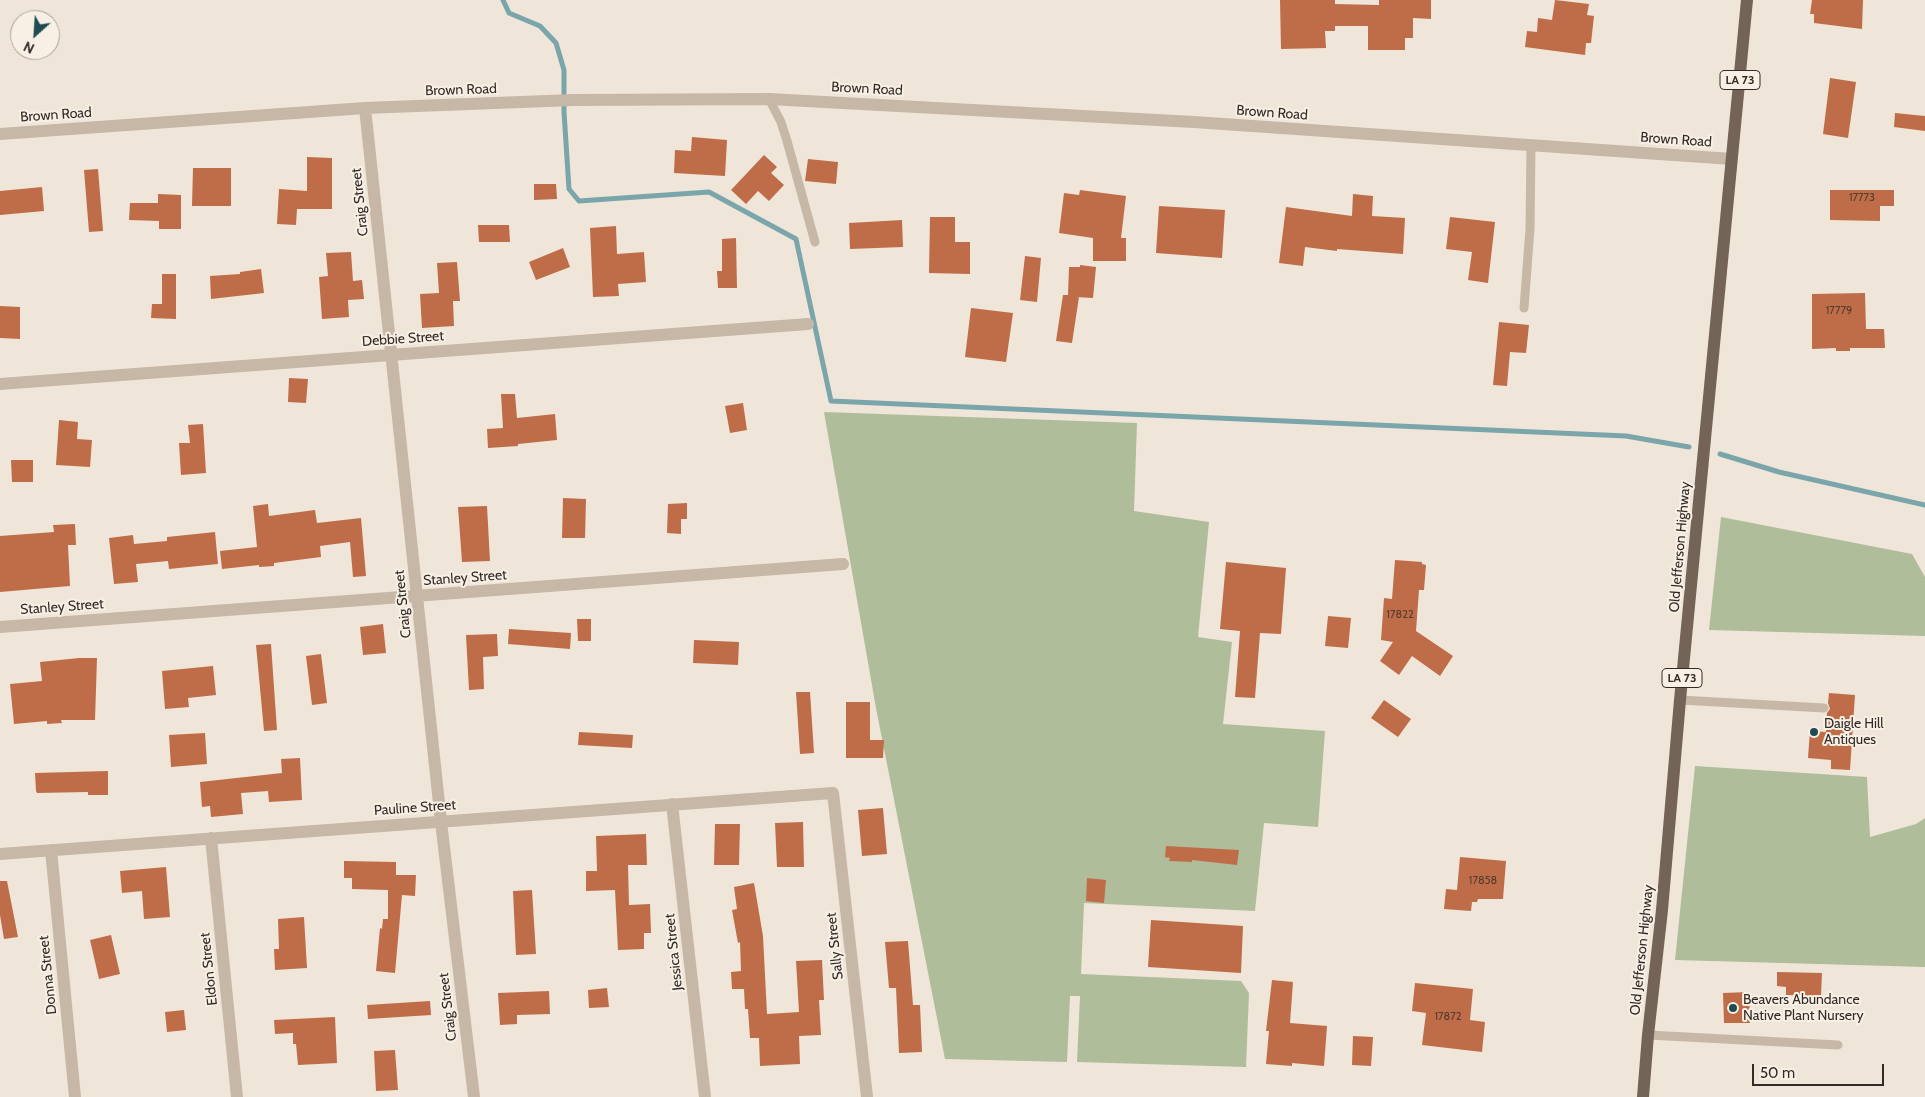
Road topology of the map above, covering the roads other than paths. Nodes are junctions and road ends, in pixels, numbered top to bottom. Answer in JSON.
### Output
{"nodes":[{"id":1,"x":1748,"y":0,"type":"edge"},
{"id":2,"x":769,"y":99,"type":"junction"},
{"id":3,"x":365,"y":108,"type":"junction"},
{"id":4,"x":0,"y":134,"type":"edge"},
{"id":5,"x":1531,"y":146,"type":"junction"},
{"id":6,"x":1732,"y":159,"type":"junction"},
{"id":7,"x":815,"y":242,"type":"dead end"},
{"id":8,"x":1524,"y":308,"type":"dead end"},
{"id":9,"x":808,"y":324,"type":"dead end"},
{"id":10,"x":392,"y":355,"type":"junction"},
{"id":11,"x":0,"y":384,"type":"edge"},
{"id":12,"x":843,"y":564,"type":"dead end"},
{"id":13,"x":417,"y":596,"type":"junction"},
{"id":14,"x":0,"y":627,"type":"edge"},
{"id":15,"x":1680,"y":700,"type":"junction"},
{"id":16,"x":1824,"y":708,"type":"dead end"},
{"id":17,"x":833,"y":792,"type":"joint"},
{"id":18,"x":672,"y":804,"type":"junction"},
{"id":19,"x":441,"y":822,"type":"junction"},
{"id":20,"x":211,"y":838,"type":"junction"},
{"id":21,"x":51,"y":850,"type":"junction"},
{"id":22,"x":0,"y":854,"type":"edge"},
{"id":23,"x":1648,"y":1035,"type":"junction"},
{"id":24,"x":1838,"y":1045,"type":"dead end"},
{"id":25,"x":75,"y":1097,"type":"edge"},
{"id":26,"x":237,"y":1097,"type":"edge"},
{"id":27,"x":474,"y":1097,"type":"edge"},
{"id":28,"x":705,"y":1097,"type":"edge"},
{"id":29,"x":867,"y":1097,"type":"edge"},
{"id":30,"x":1643,"y":1097,"type":"edge"}],
"edges":[{"from":1,"to":6,"type":"main road","name":"Old Jefferson Highway","number":"LA 73"},
{"from":2,"to":3,"type":"street","name":"Brown Road"},
{"from":2,"to":5,"type":"street","name":"Brown Road"},
{"from":2,"to":7,"type":"lane"},
{"from":3,"to":4,"type":"street","name":"Brown Road"},
{"from":3,"to":10,"type":"street","name":"Craig Street"},
{"from":5,"to":6,"type":"street","name":"Brown Road"},
{"from":5,"to":8,"type":"lane"},
{"from":6,"to":15,"type":"main road","name":"Old Jefferson Highway","number":"LA 73"},
{"from":9,"to":10,"type":"street","name":"Debbie Street"},
{"from":10,"to":11,"type":"street","name":"Debbie Street"},
{"from":10,"to":13,"type":"street","name":"Craig Street"},
{"from":12,"to":13,"type":"street","name":"Stanley Street"},
{"from":13,"to":14,"type":"street","name":"Stanley Street"},
{"from":13,"to":19,"type":"street","name":"Craig Street"},
{"from":15,"to":16,"type":"lane"},
{"from":15,"to":23,"type":"main road","name":"Old Jefferson Highway","number":"LA 73"},
{"from":17,"to":18,"type":"street","name":"Pauline Street"},
{"from":17,"to":29,"type":"street","name":"Sally Street"},
{"from":18,"to":19,"type":"street","name":"Pauline Street"},
{"from":18,"to":28,"type":"street","name":"Jessica Street"},
{"from":19,"to":20,"type":"street","name":"Pauline Street"},
{"from":19,"to":27,"type":"street","name":"Craig Street"},
{"from":20,"to":21,"type":"street","name":"Pauline Street"},
{"from":20,"to":26,"type":"street","name":"Eldon Street"},
{"from":21,"to":22,"type":"street","name":"Pauline Street"},
{"from":21,"to":25,"type":"street","name":"Donna Street"},
{"from":23,"to":24,"type":"lane"},
{"from":23,"to":30,"type":"main road","name":"Old Jefferson Highway","number":"LA 73"}]}
